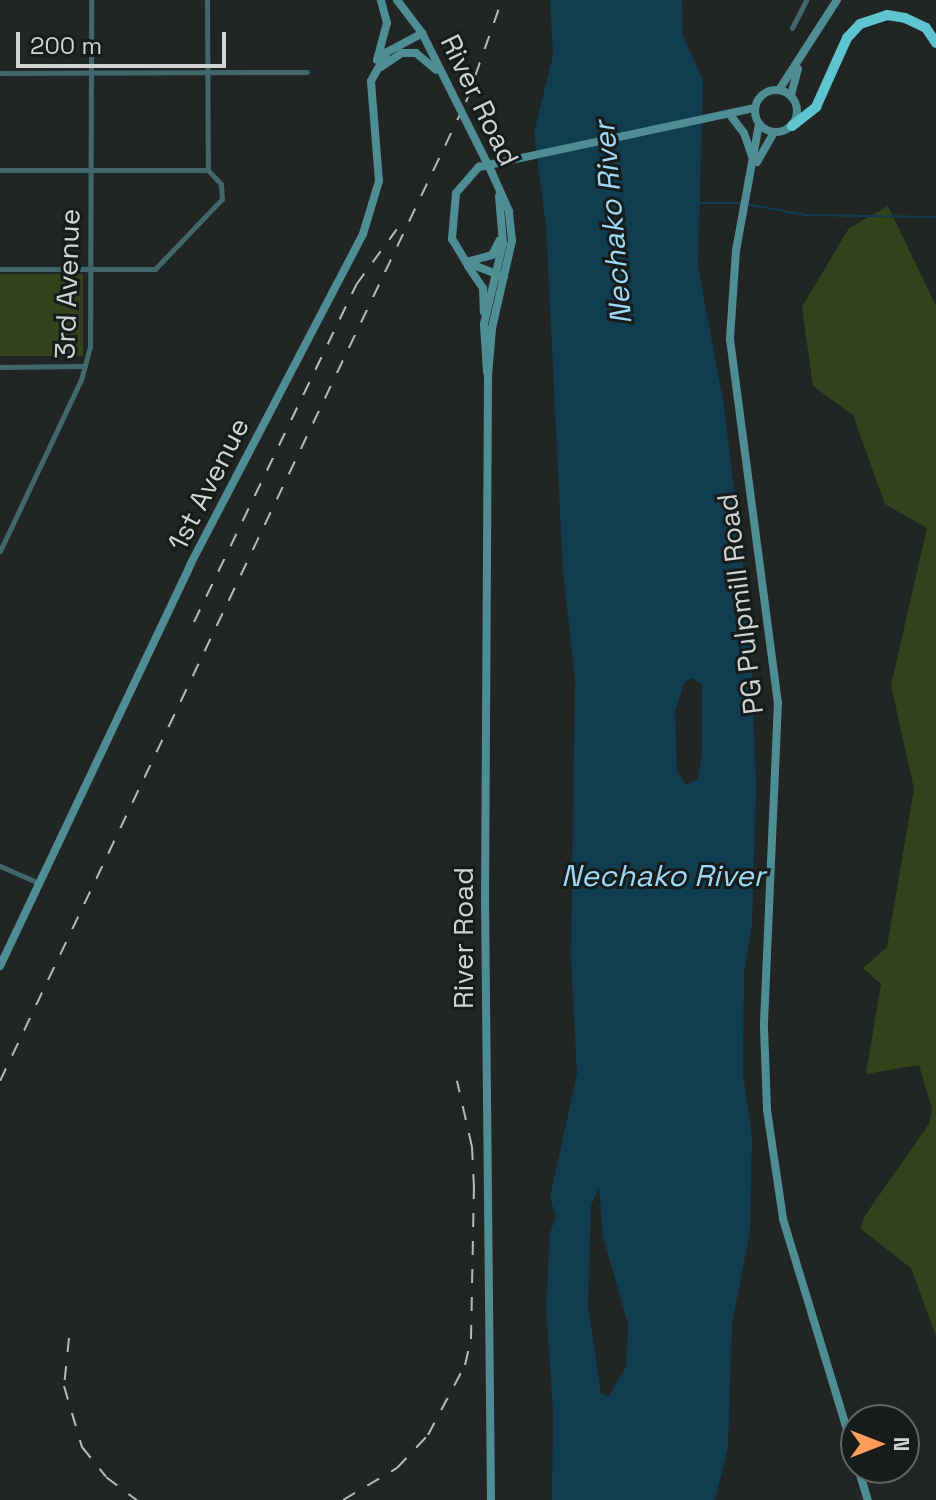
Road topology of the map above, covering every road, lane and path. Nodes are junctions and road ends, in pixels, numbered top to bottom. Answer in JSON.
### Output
{"nodes":[{"id":1,"x":91,"y":0,"type":"edge"},
{"id":2,"x":207,"y":0,"type":"edge"},
{"id":3,"x":381,"y":0,"type":"edge"},
{"id":4,"x":397,"y":0,"type":"edge"},
{"id":5,"x":806,"y":0,"type":"edge"},
{"id":6,"x":837,"y":0,"type":"edge"},
{"id":7,"x":792,"y":28,"type":"dead end"},
{"id":8,"x":422,"y":33,"type":"junction"},
{"id":9,"x":936,"y":43,"type":"edge"},
{"id":10,"x":802,"y":57,"type":"junction"},
{"id":11,"x":90,"y":72,"type":"junction"},
{"id":12,"x":207,"y":72,"type":"junction"},
{"id":13,"x":307,"y":72,"type":"dead end"},
{"id":14,"x":0,"y":73,"type":"edge"},
{"id":15,"x":374,"y":73,"type":"junction"},
{"id":16,"x":446,"y":81,"type":"junction"},
{"id":17,"x":779,"y":90,"type":"junction"},
{"id":18,"x":791,"y":95,"type":"junction"},
{"id":19,"x":755,"y":108,"type":"junction"},
{"id":20,"x":731,"y":116,"type":"junction"},
{"id":21,"x":758,"y":123,"type":"junction"},
{"id":22,"x":792,"y":126,"type":"junction"},
{"id":23,"x":774,"y":133,"type":"junction"},
{"id":24,"x":755,"y":166,"type":"junction"},
{"id":25,"x":0,"y":170,"type":"edge"},
{"id":26,"x":90,"y":170,"type":"junction"},
{"id":27,"x":208,"y":170,"type":"junction"},
{"id":28,"x":497,"y":187,"type":"junction"},
{"id":29,"x":501,"y":212,"type":"junction"},
{"id":30,"x":466,"y":262,"type":"junction"},
{"id":31,"x":0,"y":269,"type":"edge"},
{"id":32,"x":90,"y":269,"type":"junction"},
{"id":33,"x":500,"y":276,"type":"junction"},
{"id":34,"x":484,"y":324,"type":"junction"},
{"id":35,"x":85,"y":366,"type":"junction"},
{"id":36,"x":0,"y":367,"type":"edge"},
{"id":37,"x":488,"y":376,"type":"junction"},
{"id":38,"x":0,"y":551,"type":"edge"},
{"id":39,"x":0,"y":866,"type":"edge"},
{"id":40,"x":39,"y":883,"type":"junction"},
{"id":41,"x":0,"y":966,"type":"edge"},
{"id":42,"x":840,"y":1407,"type":"edge"},
{"id":43,"x":491,"y":1500,"type":"edge"}],
"edges":[{"from":1,"to":11,"type":"street","name":"3rd Avenue"},
{"from":2,"to":12,"type":"street"},
{"from":3,"to":15,"type":"street","name":"1st Avenue"},
{"from":4,"to":8,"type":"street","name":"River Road"},
{"from":5,"to":7,"type":"street"},
{"from":6,"to":10,"type":"street"},
{"from":8,"to":15,"type":"street"},
{"from":8,"to":16,"type":"street","name":"River Road"},
{"from":9,"to":22,"type":"highway"},
{"from":10,"to":17,"type":"street"},
{"from":10,"to":18,"type":"street"},
{"from":11,"to":12,"type":"street"},
{"from":11,"to":14,"type":"street"},
{"from":11,"to":26,"type":"street","name":"3rd Avenue"},
{"from":12,"to":13,"type":"street"},
{"from":12,"to":27,"type":"street"},
{"from":15,"to":16,"type":"street"},
{"from":15,"to":40,"type":"street","name":"1st Avenue"},
{"from":16,"to":28,"type":"street","name":"River Road","bridge":true},
{"from":17,"to":18,"type":"street"},
{"from":17,"to":19,"type":"street"},
{"from":18,"to":22,"type":"street"},
{"from":19,"to":20,"type":"street"},
{"from":19,"to":21,"type":"street"},
{"from":20,"to":21,"type":"street"},
{"from":20,"to":24,"type":"street"},
{"from":20,"to":30,"type":"street"},
{"from":21,"to":23,"type":"street"},
{"from":21,"to":24,"type":"street"},
{"from":22,"to":23,"type":"street"},
{"from":23,"to":24,"type":"street"},
{"from":24,"to":42,"type":"street","name":"PG Pulpmill Road"},
{"from":25,"to":26,"type":"street"},
{"from":26,"to":27,"type":"street"},
{"from":26,"to":32,"type":"street","name":"3rd Avenue"},
{"from":27,"to":32,"type":"street"},
{"from":28,"to":29,"type":"street","name":"River Road"},
{"from":28,"to":33,"type":"street","name":"River Road"},
{"from":29,"to":30,"type":"street"},
{"from":29,"to":33,"type":"street","name":"River Road"},
{"from":30,"to":33,"type":"street"},
{"from":30,"to":34,"type":"street"},
{"from":31,"to":32,"type":"street"},
{"from":32,"to":35,"type":"street","name":"3rd Avenue"},
{"from":33,"to":34,"type":"street","name":"River Road"},
{"from":33,"to":37,"type":"street","name":"River Road"},
{"from":34,"to":37,"type":"street","name":"River Road"},
{"from":35,"to":36,"type":"street"},
{"from":35,"to":38,"type":"street","name":"3rd Avenue"},
{"from":37,"to":43,"type":"street","name":"River Road"},
{"from":39,"to":40,"type":"street"},
{"from":40,"to":41,"type":"street","name":"1st Avenue"}]}
